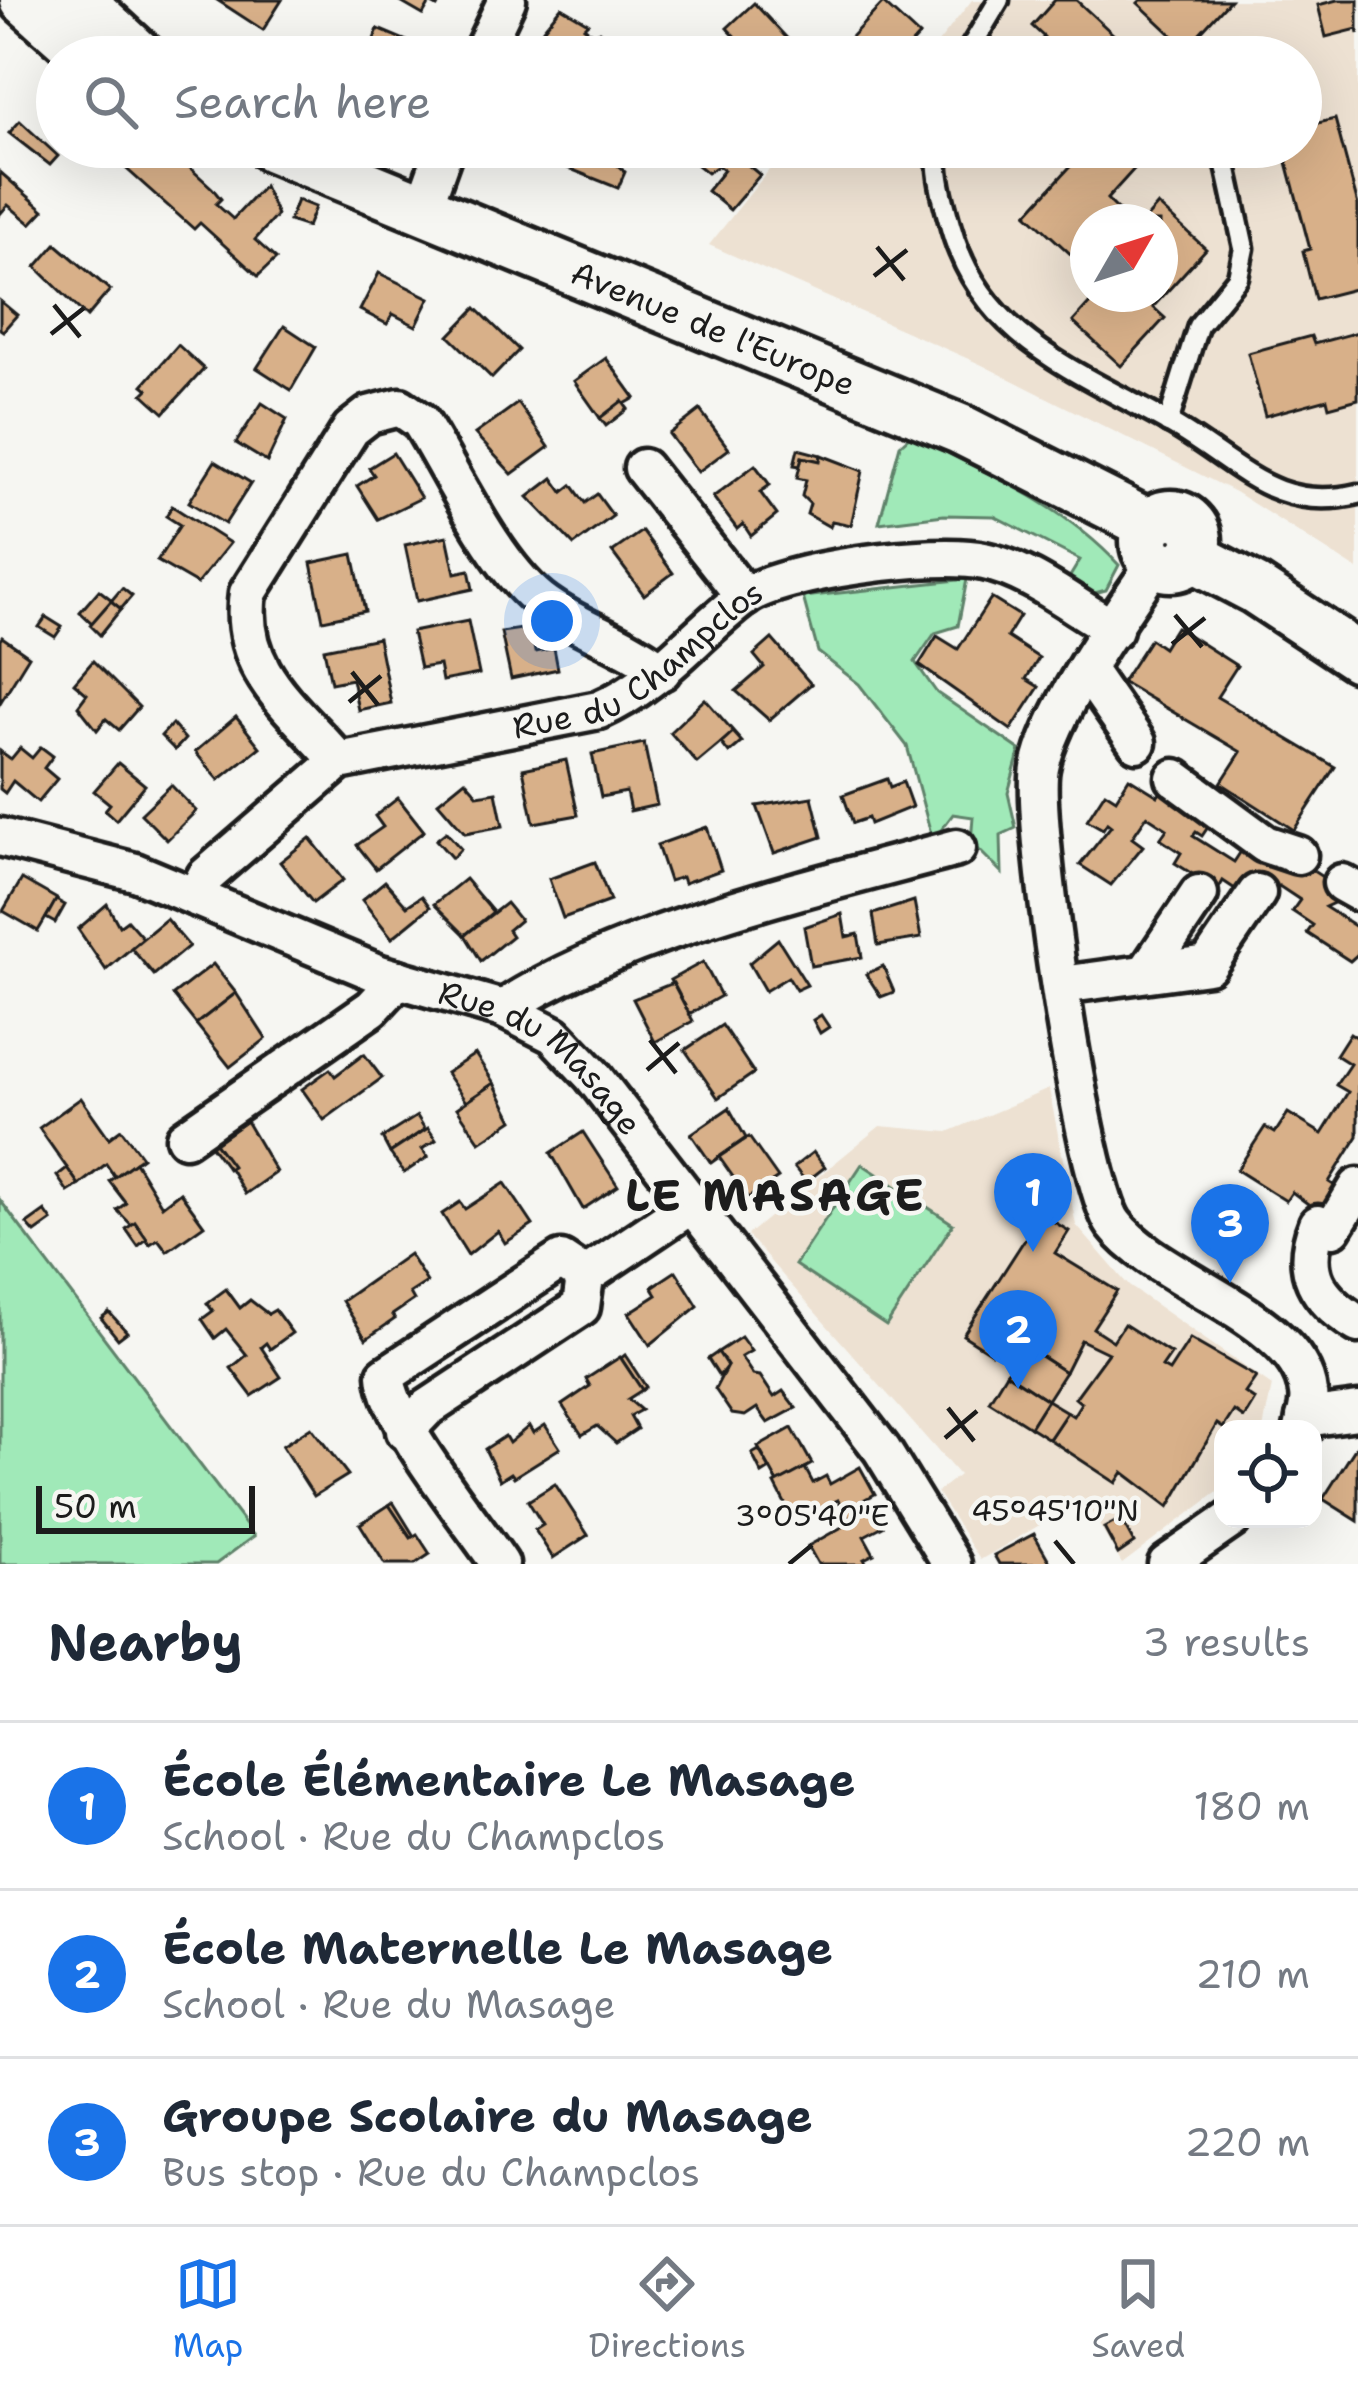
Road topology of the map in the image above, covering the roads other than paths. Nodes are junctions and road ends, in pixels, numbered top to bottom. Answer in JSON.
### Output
{"nodes":[{"id":1,"x":79,"y":0,"type":"edge"},
{"id":2,"x":507,"y":0,"type":"edge"},
{"id":3,"x":999,"y":0,"type":"edge"},
{"id":4,"x":20,"y":1,"type":"edge"},
{"id":5,"x":63,"y":36,"type":"edge"},
{"id":6,"x":118,"y":36,"type":"edge"},
{"id":7,"x":490,"y":36,"type":"edge"},
{"id":8,"x":977,"y":36,"type":"edge"},
{"id":9,"x":321,"y":168,"type":"edge"},
{"id":10,"x":437,"y":168,"type":"edge"},
{"id":11,"x":940,"y":168,"type":"edge"},
{"id":12,"x":1227,"y":168,"type":"edge"},
{"id":13,"x":422,"y":211,"type":"junction"},
{"id":14,"x":1168,"y":423,"type":"junction"},
{"id":15,"x":643,"y":468,"type":"dead end"},
{"id":16,"x":1358,"y":494,"type":"edge"},
{"id":17,"x":1166,"y":548,"type":"junction"},
{"id":18,"x":745,"y":597,"type":"junction"},
{"id":19,"x":1114,"y":629,"type":"junction"},
{"id":20,"x":1358,"y":657,"type":"edge"},
{"id":21,"x":662,"y":670,"type":"junction"},
{"id":22,"x":1088,"y":672,"type":"junction"},
{"id":23,"x":1137,"y":743,"type":"dead end"},
{"id":24,"x":339,"y":761,"type":"junction"},
{"id":25,"x":1175,"y":778,"type":"dead end"},
{"id":26,"x":0,"y":837,"type":"edge"},
{"id":27,"x":957,"y":848,"type":"dead end"},
{"id":28,"x":1298,"y":856,"type":"dead end"},
{"id":29,"x":1257,"y":893,"type":"dead end"},
{"id":30,"x":1199,"y":894,"type":"dead end"},
{"id":31,"x":195,"y":897,"type":"junction"},
{"id":32,"x":1146,"y":973,"type":"junction"},
{"id":33,"x":399,"y":979,"type":"junction"},
{"id":34,"x":1062,"y":985,"type":"junction"},
{"id":35,"x":503,"y":1010,"type":"junction"},
{"id":36,"x":185,"y":1138,"type":"dead end"},
{"id":37,"x":1358,"y":1187,"type":"edge"},
{"id":38,"x":694,"y":1204,"type":"junction"},
{"id":39,"x":585,"y":1276,"type":"junction"},
{"id":40,"x":480,"y":1312,"type":"junction"},
{"id":41,"x":1358,"y":1324,"type":"edge"},
{"id":42,"x":508,"y":1355,"type":"junction"},
{"id":43,"x":1358,"y":1411,"type":"edge"},
{"id":44,"x":1304,"y":1420,"type":"edge"},
{"id":45,"x":1318,"y":1420,"type":"edge"},
{"id":46,"x":405,"y":1431,"type":"junction"},
{"id":47,"x":1219,"y":1528,"type":"edge"},
{"id":48,"x":500,"y":1564,"type":"edge"},
{"id":49,"x":952,"y":1564,"type":"edge"},
{"id":50,"x":1167,"y":1564,"type":"edge"}],
"edges":[{"from":1,"to":6,"type":"main road"},
{"from":2,"to":7,"type":"street"},
{"from":3,"to":8,"type":"lane"},
{"from":4,"to":5,"type":"main road"},
{"from":9,"to":13,"type":"main road","name":"Avenue de l'Europe"},
{"from":10,"to":13,"type":"street"},
{"from":11,"to":14,"type":"lane"},
{"from":12,"to":14,"type":"lane"},
{"from":13,"to":17,"type":"main road","name":"Avenue de l'Europe"},
{"from":14,"to":16,"type":"lane"},
{"from":15,"to":18,"type":"street"},
{"from":17,"to":19,"type":"street"},
{"from":17,"to":20,"type":"main road","name":"Avenue de l'Europe"},
{"from":18,"to":19,"type":"street","name":"Rue du Champclos"},
{"from":18,"to":21,"type":"street","name":"Rue du Champclos"},
{"from":19,"to":22,"type":"street"},
{"from":21,"to":24,"type":"street","name":"Rue du Champclos"},
{"from":21,"to":24,"type":"street"},
{"from":22,"to":23,"type":"street"},
{"from":22,"to":34,"type":"street"},
{"from":24,"to":31,"type":"street","name":"Rue du Champclos"},
{"from":25,"to":28,"type":"street"},
{"from":26,"to":31,"type":"street","name":"Rue du Masage"},
{"from":27,"to":35,"type":"street"},
{"from":29,"to":32,"type":"street"},
{"from":30,"to":32,"type":"street"},
{"from":31,"to":33,"type":"street","name":"Rue du Masage"},
{"from":32,"to":34,"type":"street"},
{"from":33,"to":35,"type":"street","name":"Rue du Masage"},
{"from":33,"to":36,"type":"street"},
{"from":34,"to":44,"type":"street"},
{"from":35,"to":38,"type":"street","name":"Rue du Masage"},
{"from":37,"to":41,"type":"street"},
{"from":38,"to":39,"type":"street"},
{"from":38,"to":49,"type":"street","name":"Rue du Masage"},
{"from":39,"to":40,"type":"street"},
{"from":39,"to":42,"type":"street"},
{"from":40,"to":42,"type":"street"},
{"from":40,"to":46,"type":"street"},
{"from":42,"to":46,"type":"street"},
{"from":43,"to":45,"type":"street"},
{"from":46,"to":48,"type":"street"},
{"from":47,"to":50,"type":"street"}]}
